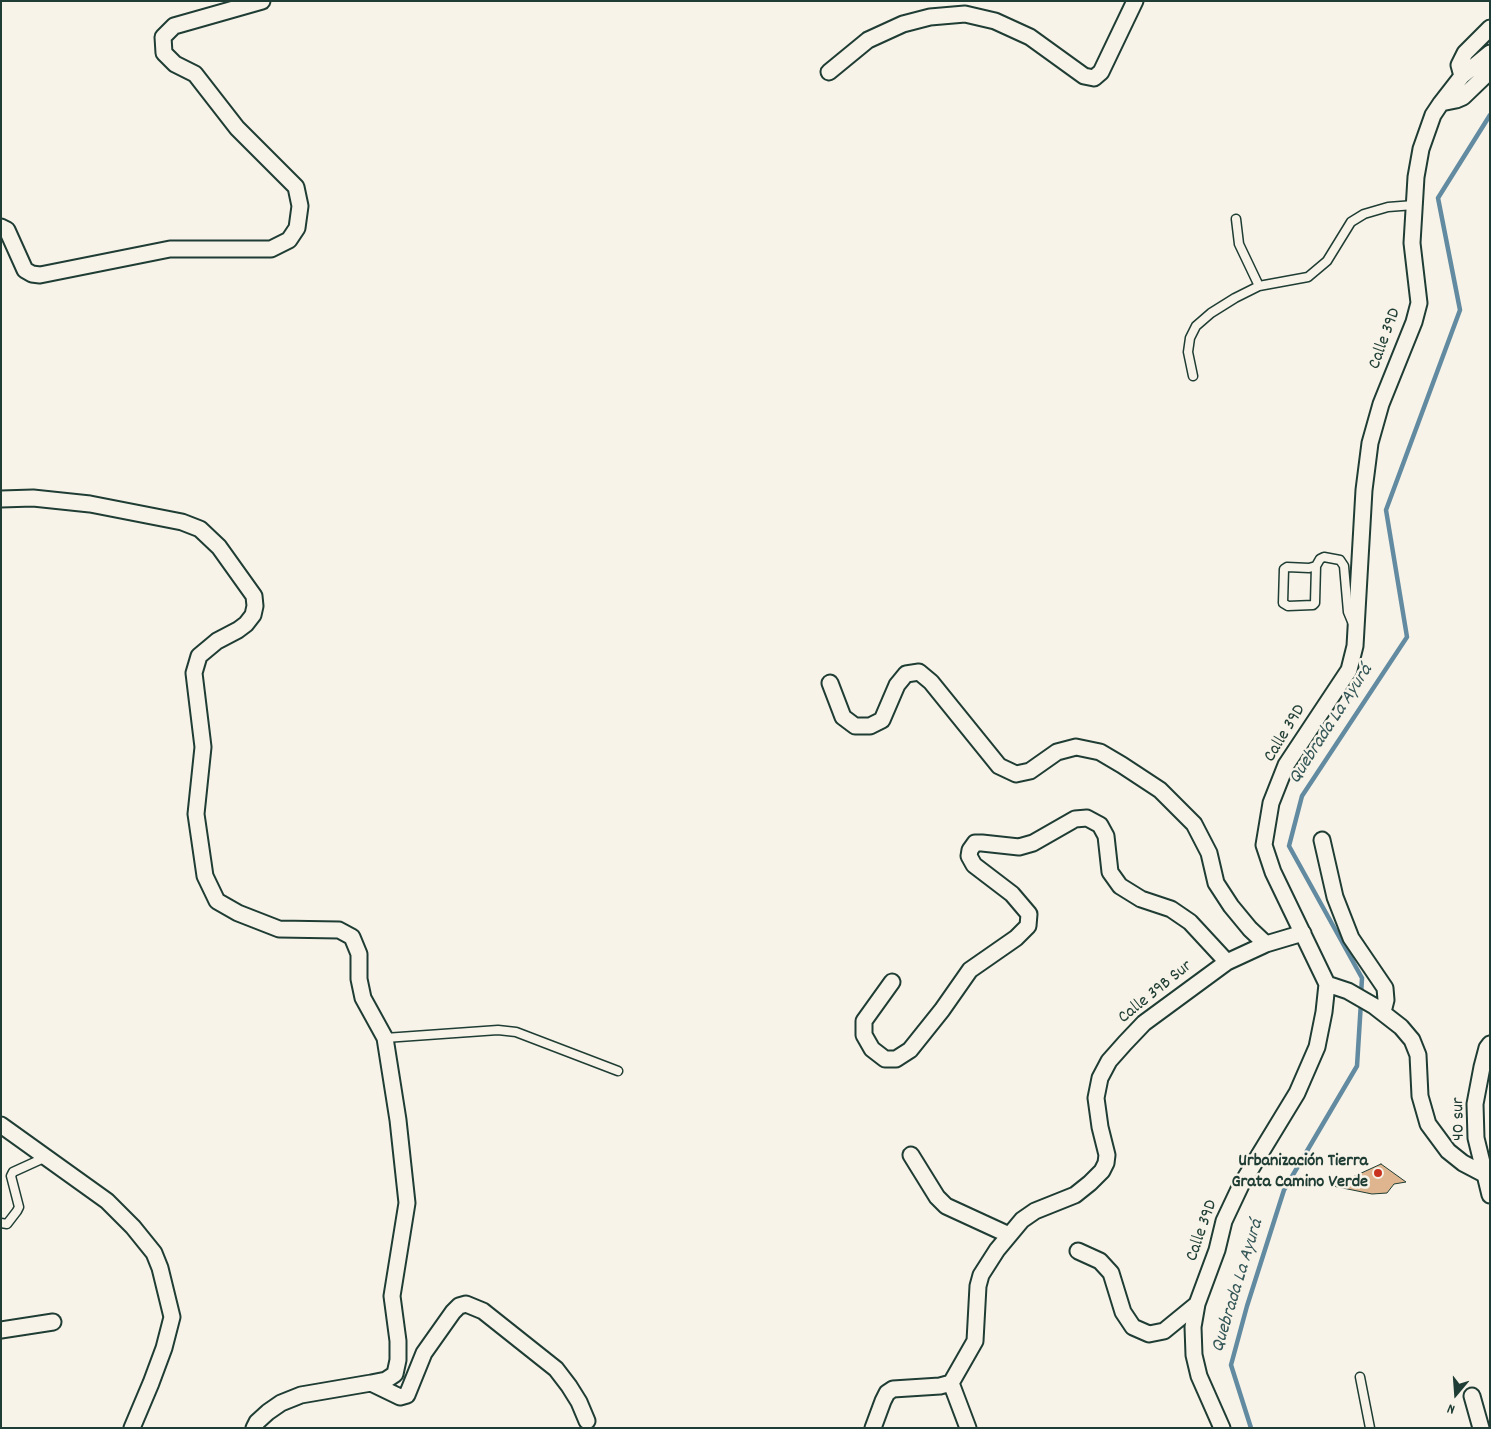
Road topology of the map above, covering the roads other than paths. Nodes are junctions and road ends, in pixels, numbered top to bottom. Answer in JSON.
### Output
{"nodes":[{"id":1,"x":262,"y":1,"type":"edge"},
{"id":2,"x":1135,"y":1,"type":"edge"},
{"id":3,"x":1490,"y":28,"type":"edge"},
{"id":4,"x":1490,"y":53,"type":"edge"},
{"id":5,"x":829,"y":72,"type":"dead end"},
{"id":6,"x":1490,"y":72,"type":"edge"},
{"id":7,"x":1462,"y":76,"type":"junction"},
{"id":8,"x":1441,"y":103,"type":"junction"},
{"id":9,"x":1414,"y":205,"type":"junction"},
{"id":10,"x":1236,"y":219,"type":"dead end"},
{"id":11,"x":1,"y":227,"type":"edge"},
{"id":12,"x":1259,"y":286,"type":"junction"},
{"id":13,"x":1193,"y":376,"type":"dead end"},
{"id":14,"x":1,"y":499,"type":"edge"},
{"id":15,"x":1316,"y":566,"type":"junction"},
{"id":16,"x":1356,"y":631,"type":"junction"},
{"id":17,"x":830,"y":683,"type":"dead end"},
{"id":18,"x":1322,"y":840,"type":"dead end"},
{"id":19,"x":1303,"y":933,"type":"junction"},
{"id":20,"x":1266,"y":944,"type":"junction"},
{"id":21,"x":1227,"y":962,"type":"junction"},
{"id":22,"x":892,"y":982,"type":"dead end"},
{"id":23,"x":1327,"y":984,"type":"junction"},
{"id":24,"x":1378,"y":1009,"type":"junction"},
{"id":25,"x":385,"y":1038,"type":"junction"},
{"id":26,"x":1489,"y":1047,"type":"edge"},
{"id":27,"x":618,"y":1072,"type":"dead end"},
{"id":28,"x":1,"y":1125,"type":"edge"},
{"id":29,"x":911,"y":1155,"type":"dead end"},
{"id":30,"x":46,"y":1157,"type":"junction"},
{"id":31,"x":1485,"y":1167,"type":"edge"},
{"id":32,"x":1490,"y":1195,"type":"edge"},
{"id":33,"x":1,"y":1223,"type":"edge"},
{"id":34,"x":1009,"y":1235,"type":"junction"},
{"id":35,"x":1078,"y":1252,"type":"dead end"},
{"id":36,"x":1197,"y":1304,"type":"junction"},
{"id":37,"x":53,"y":1322,"type":"dead end"},
{"id":38,"x":1,"y":1330,"type":"edge"},
{"id":39,"x":1360,"y":1377,"type":"dead end"},
{"id":40,"x":371,"y":1383,"type":"junction"},
{"id":41,"x":951,"y":1383,"type":"junction"},
{"id":42,"x":1472,"y":1396,"type":"dead end"},
{"id":43,"x":587,"y":1421,"type":"dead end"},
{"id":44,"x":132,"y":1428,"type":"edge"},
{"id":45,"x":254,"y":1428,"type":"edge"},
{"id":46,"x":874,"y":1428,"type":"edge"},
{"id":47,"x":968,"y":1428,"type":"edge"},
{"id":48,"x":1222,"y":1428,"type":"edge"},
{"id":49,"x":1370,"y":1428,"type":"edge"},
{"id":50,"x":1481,"y":1428,"type":"edge"}],
"edges":[{"from":1,"to":11,"type":"street"},
{"from":2,"to":5,"type":"street"},
{"from":3,"to":7,"type":"street"},
{"from":4,"to":7,"type":"street","name":"Calle 39D"},
{"from":6,"to":8,"type":"street"},
{"from":7,"to":8,"type":"street","name":"Calle 39D"},
{"from":8,"to":9,"type":"street","name":"Calle 39D"},
{"from":9,"to":12,"type":"lane"},
{"from":9,"to":16,"type":"street","name":"Calle 39D"},
{"from":10,"to":12,"type":"lane"},
{"from":12,"to":13,"type":"lane"},
{"from":14,"to":25,"type":"street"},
{"from":15,"to":15,"type":"lane"},
{"from":15,"to":16,"type":"lane"},
{"from":16,"to":19,"type":"street","name":"Calle 39D"},
{"from":17,"to":20,"type":"street"},
{"from":18,"to":24,"type":"street"},
{"from":19,"to":20,"type":"street","name":"Calle 39B Sur"},
{"from":19,"to":23,"type":"street","name":"Calle 39D"},
{"from":20,"to":21,"type":"street","name":"Calle 39B Sur"},
{"from":21,"to":22,"type":"street"},
{"from":21,"to":34,"type":"street","name":"Calle 39B Sur"},
{"from":23,"to":24,"type":"street"},
{"from":23,"to":36,"type":"street","name":"Calle 39D"},
{"from":24,"to":31,"type":"street"},
{"from":25,"to":27,"type":"lane"},
{"from":25,"to":40,"type":"street"},
{"from":26,"to":31,"type":"street","name":"40 sur"},
{"from":28,"to":30,"type":"street"},
{"from":29,"to":34,"type":"street"},
{"from":30,"to":33,"type":"lane"},
{"from":30,"to":44,"type":"street"},
{"from":31,"to":32,"type":"street","name":"40 sur"},
{"from":34,"to":41,"type":"street","name":"Calle 39B Sur"},
{"from":35,"to":36,"type":"street"},
{"from":36,"to":48,"type":"street","name":"Calle 39D"},
{"from":37,"to":38,"type":"street"},
{"from":39,"to":49,"type":"lane"},
{"from":40,"to":43,"type":"street"},
{"from":40,"to":45,"type":"street"},
{"from":41,"to":46,"type":"street"},
{"from":41,"to":47,"type":"street"},
{"from":42,"to":50,"type":"street"}]}
